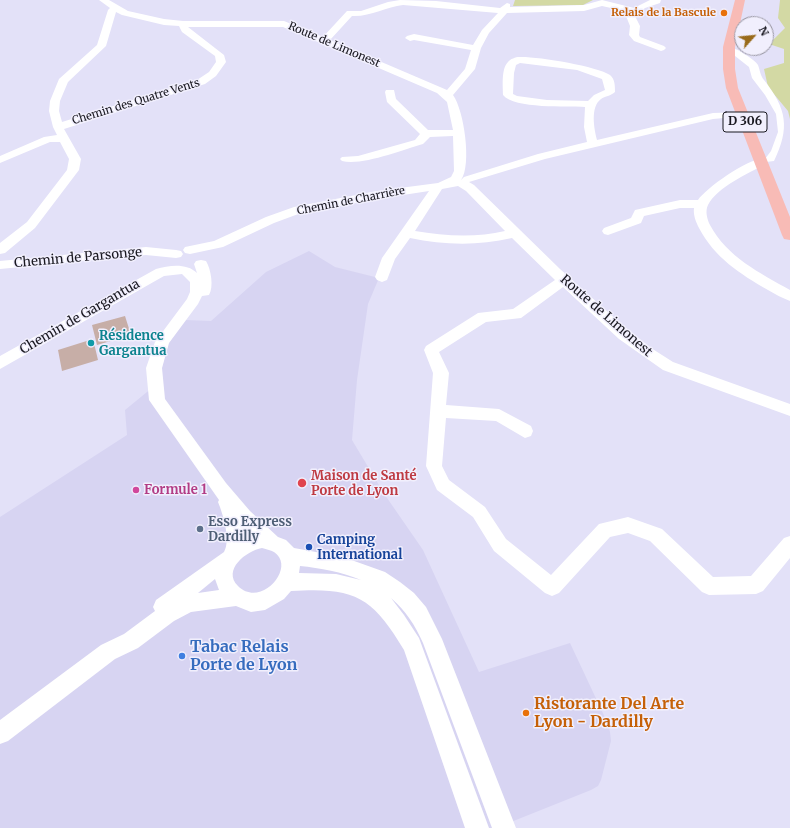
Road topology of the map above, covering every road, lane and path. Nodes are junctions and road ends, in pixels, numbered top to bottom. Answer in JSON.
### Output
{"nodes":[{"id":1,"x":103,"y":0,"type":"edge"},
{"id":2,"x":509,"y":0,"type":"edge"},
{"id":3,"x":740,"y":0,"type":"edge"},
{"id":4,"x":746,"y":0,"type":"edge"},
{"id":5,"x":657,"y":1,"type":"edge"},
{"id":6,"x":116,"y":9,"type":"junction"},
{"id":7,"x":502,"y":10,"type":"junction"},
{"id":8,"x":635,"y":11,"type":"junction"},
{"id":9,"x":743,"y":16,"type":"edge"},
{"id":10,"x":184,"y":24,"type":"junction"},
{"id":11,"x":410,"y":38,"type":"dead end"},
{"id":12,"x":325,"y":41,"type":"junction"},
{"id":13,"x":476,"y":48,"type":"junction"},
{"id":14,"x":661,"y":48,"type":"dead end"},
{"id":15,"x":735,"y":56,"type":"edge"},
{"id":16,"x":740,"y":56,"type":"edge"},
{"id":17,"x":390,"y":92,"type":"dead end"},
{"id":18,"x":447,"y":95,"type":"junction"},
{"id":19,"x":592,"y":104,"type":"junction"},
{"id":20,"x":742,"y":114,"type":"junction"},
{"id":21,"x":58,"y":127,"type":"junction"},
{"id":22,"x":458,"y":133,"type":"junction"},
{"id":23,"x":426,"y":134,"type":"junction"},
{"id":24,"x":65,"y":138,"type":"junction"},
{"id":25,"x":593,"y":144,"type":"junction"},
{"id":26,"x":542,"y":156,"type":"junction"},
{"id":27,"x":346,"y":159,"type":"dead end"},
{"id":28,"x":0,"y":160,"type":"edge"},
{"id":29,"x":765,"y":160,"type":"junction"},
{"id":30,"x":463,"y":177,"type":"junction"},
{"id":31,"x":438,"y":185,"type":"junction"},
{"id":32,"x":702,"y":204,"type":"junction"},
{"id":33,"x":790,"y":210,"type":"edge"},
{"id":34,"x":608,"y":231,"type":"dead end"},
{"id":35,"x":406,"y":233,"type":"junction"},
{"id":36,"x":515,"y":233,"type":"junction"},
{"id":37,"x":790,"y":235,"type":"edge"},
{"id":38,"x":218,"y":244,"type":"junction"},
{"id":39,"x":0,"y":250,"type":"edge"},
{"id":40,"x":190,"y":250,"type":"junction"},
{"id":41,"x":202,"y":262,"type":"junction"},
{"id":42,"x":0,"y":265,"type":"edge"},
{"id":43,"x":174,"y":265,"type":"junction"},
{"id":44,"x":382,"y":277,"type":"dead end"},
{"id":45,"x":564,"y":280,"type":"junction"},
{"id":46,"x":790,"y":296,"type":"edge"},
{"id":47,"x":179,"y":319,"type":"junction"},
{"id":48,"x":0,"y":363,"type":"edge"},
{"id":49,"x":438,"y":410,"type":"junction"},
{"id":50,"x":790,"y":410,"type":"edge"},
{"id":51,"x":525,"y":431,"type":"dead end"},
{"id":52,"x":220,"y":488,"type":"junction"},
{"id":53,"x":271,"y":541,"type":"junction"},
{"id":54,"x":790,"y":544,"type":"edge"},
{"id":55,"x":232,"y":555,"type":"junction"},
{"id":56,"x":289,"y":556,"type":"junction"},
{"id":57,"x":288,"y":582,"type":"junction"},
{"id":58,"x":235,"y":597,"type":"junction"},
{"id":59,"x":108,"y":652,"type":"junction"},
{"id":60,"x":1,"y":733,"type":"edge"},
{"id":61,"x":477,"y":828,"type":"edge"},
{"id":62,"x":504,"y":828,"type":"edge"}],
"edges":[{"from":1,"to":6,"type":"street","name":"Route de Limonest"},
{"from":2,"to":7,"type":"street"},
{"from":3,"to":20,"type":"main road","number":"D 306"},
{"from":4,"to":9,"type":"main road","number":"D 306"},
{"from":5,"to":8,"type":"street"},
{"from":6,"to":10,"type":"street","name":"Route de Limonest"},
{"from":6,"to":21,"type":"street"},
{"from":7,"to":8,"type":"street"},
{"from":7,"to":12,"type":"street"},
{"from":7,"to":13,"type":"street"},
{"from":8,"to":14,"type":"street"},
{"from":10,"to":12,"type":"street","name":"Route de Limonest"},
{"from":10,"to":21,"type":"street","name":"Chemin des Quatre Vents"},
{"from":11,"to":13,"type":"street"},
{"from":12,"to":18,"type":"street","name":"Route de Limonest"},
{"from":13,"to":18,"type":"street"},
{"from":15,"to":29,"type":"main road","number":"D 306"},
{"from":16,"to":29,"type":"street"},
{"from":17,"to":23,"type":"street"},
{"from":18,"to":22,"type":"street"},
{"from":19,"to":19,"type":"street"},
{"from":19,"to":25,"type":"street"},
{"from":20,"to":25,"type":"street","name":"Chemin de Charrière"},
{"from":20,"to":29,"type":"main road","number":"D 306"},
{"from":21,"to":24,"type":"street"},
{"from":22,"to":23,"type":"street"},
{"from":22,"to":30,"type":"street"},
{"from":23,"to":27,"type":"street"},
{"from":24,"to":28,"type":"street"},
{"from":24,"to":39,"type":"street"},
{"from":25,"to":26,"type":"street","name":"Chemin de Charrière"},
{"from":26,"to":30,"type":"street","name":"Chemin de Charrière"},
{"from":26,"to":30,"type":"street","name":"Chemin de Charrière"},
{"from":29,"to":32,"type":"street"},
{"from":29,"to":33,"type":"main road","number":"D 306"},
{"from":29,"to":37,"type":"main road","number":"D 306"},
{"from":30,"to":31,"type":"street","name":"Chemin de Charrière"},
{"from":30,"to":36,"type":"street","name":"Route de Limonest"},
{"from":31,"to":35,"type":"street"},
{"from":31,"to":38,"type":"street","name":"Chemin de Charrière"},
{"from":32,"to":34,"type":"street"},
{"from":32,"to":46,"type":"street"},
{"from":35,"to":36,"type":"street"},
{"from":35,"to":44,"type":"street"},
{"from":36,"to":45,"type":"street","name":"Route de Limonest"},
{"from":38,"to":40,"type":"street","name":"Chemin de Charrière"},
{"from":38,"to":41,"type":"street","name":"Chemin de Charrière"},
{"from":40,"to":41,"type":"street"},
{"from":40,"to":43,"type":"street","name":"Chemin de Charrière"},
{"from":41,"to":43,"type":"street"},
{"from":41,"to":47,"type":"street"},
{"from":42,"to":43,"type":"street","name":"Chemin de Parsonge"},
{"from":43,"to":47,"type":"street"},
{"from":43,"to":48,"type":"street","name":"Chemin de Gargantua"},
{"from":45,"to":49,"type":"street"},
{"from":45,"to":50,"type":"street","name":"Route de Limonest"},
{"from":47,"to":52,"type":"street"},
{"from":49,"to":51,"type":"street"},
{"from":49,"to":54,"type":"street"},
{"from":52,"to":53,"type":"street"},
{"from":52,"to":55,"type":"street"},
{"from":53,"to":55,"type":"street"},
{"from":53,"to":56,"type":"street"},
{"from":55,"to":58,"type":"street"},
{"from":55,"to":59,"type":"street"},
{"from":56,"to":57,"type":"street"},
{"from":56,"to":62,"type":"street"},
{"from":57,"to":58,"type":"street"},
{"from":57,"to":61,"type":"street"},
{"from":58,"to":59,"type":"street"},
{"from":59,"to":60,"type":"street"}]}
